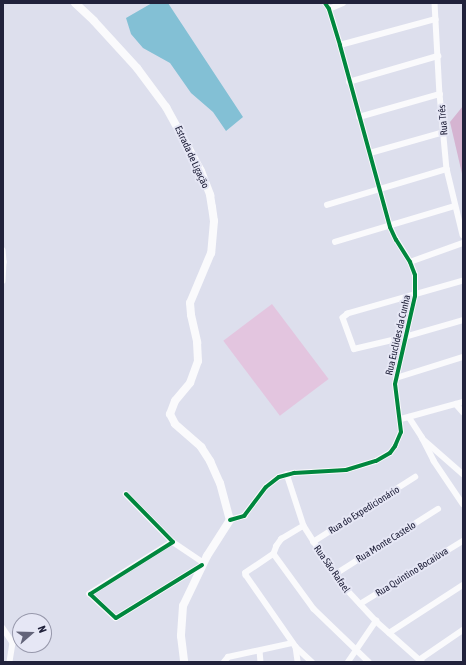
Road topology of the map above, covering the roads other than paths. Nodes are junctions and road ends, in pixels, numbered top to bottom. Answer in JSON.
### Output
{"nodes":[{"id":1,"x":75,"y":3,"type":"edge"},
{"id":2,"x":325,"y":3,"type":"edge"},
{"id":3,"x":343,"y":3,"type":"edge"},
{"id":4,"x":435,"y":3,"type":"edge"},
{"id":5,"x":329,"y":9,"type":"junction"},
{"id":6,"x":436,"y":19,"type":"junction"},
{"id":7,"x":340,"y":45,"type":"junction"},
{"id":8,"x":438,"y":56,"type":"junction"},
{"id":9,"x":349,"y":82,"type":"junction"},
{"id":10,"x":440,"y":94,"type":"junction"},
{"id":11,"x":358,"y":117,"type":"junction"},
{"id":12,"x":444,"y":132,"type":"junction"},
{"id":13,"x":370,"y":153,"type":"junction"},
{"id":14,"x":447,"y":169,"type":"junction"},
{"id":15,"x":380,"y":189,"type":"junction"},
{"id":16,"x":327,"y":205,"type":"dead end"},
{"id":17,"x":455,"y":206,"type":"junction"},
{"id":18,"x":390,"y":226,"type":"junction"},
{"id":19,"x":463,"y":235,"type":"edge"},
{"id":20,"x":335,"y":242,"type":"dead end"},
{"id":21,"x":463,"y":243,"type":"edge"},
{"id":22,"x":3,"y":250,"type":"edge"},
{"id":23,"x":410,"y":262,"type":"junction"},
{"id":24,"x":3,"y":281,"type":"edge"},
{"id":25,"x":463,"y":281,"type":"edge"},
{"id":26,"x":415,"y":296,"type":"junction"},
{"id":27,"x":463,"y":320,"type":"edge"},
{"id":28,"x":405,"y":337,"type":"junction"},
{"id":29,"x":463,"y":357,"type":"edge"},
{"id":30,"x":396,"y":378,"type":"junction"},
{"id":31,"x":463,"y":402,"type":"edge"},
{"id":32,"x":456,"y":404,"type":"junction"},
{"id":33,"x":463,"y":412,"type":"edge"},
{"id":34,"x":409,"y":417,"type":"junction"},
{"id":35,"x":401,"y":419,"type":"junction"},
{"id":36,"x":422,"y":437,"type":"junction"},
{"id":37,"x":287,"y":474,"type":"junction"},
{"id":38,"x":463,"y":474,"type":"edge"},
{"id":39,"x":416,"y":477,"type":"dead end"},
{"id":40,"x":126,"y":494,"type":"dead end"},
{"id":41,"x":463,"y":504,"type":"edge"},
{"id":42,"x":438,"y":509,"type":"dead end"},
{"id":43,"x":230,"y":520,"type":"junction"},
{"id":44,"x":304,"y":526,"type":"junction"},
{"id":45,"x":463,"y":540,"type":"edge"},
{"id":46,"x":173,"y":542,"type":"junction"},
{"id":47,"x":313,"y":542,"type":"junction"},
{"id":48,"x":274,"y":554,"type":"junction"},
{"id":49,"x":203,"y":564,"type":"junction"},
{"id":50,"x":334,"y":575,"type":"junction"},
{"id":51,"x":463,"y":585,"type":"edge"},
{"id":52,"x":360,"y":604,"type":"junction"},
{"id":53,"x":376,"y":620,"type":"junction"},
{"id":54,"x":3,"y":628,"type":"edge"},
{"id":55,"x":463,"y":630,"type":"edge"},
{"id":56,"x":389,"y":633,"type":"junction"},
{"id":57,"x":294,"y":645,"type":"junction"},
{"id":58,"x":356,"y":650,"type":"junction"},
{"id":59,"x":260,"y":651,"type":"junction"},
{"id":60,"x":420,"y":661,"type":"edge"},
{"id":61,"x":10,"y":662,"type":"edge"},
{"id":62,"x":184,"y":662,"type":"edge"},
{"id":63,"x":224,"y":662,"type":"edge"},
{"id":64,"x":261,"y":662,"type":"edge"},
{"id":65,"x":298,"y":662,"type":"edge"},
{"id":66,"x":312,"y":662,"type":"edge"},
{"id":67,"x":348,"y":662,"type":"edge"},
{"id":68,"x":369,"y":662,"type":"edge"}],
"edges":[{"from":1,"to":43,"type":"main road","name":"Estrada de Ligação"},
{"from":2,"to":5,"type":"street","name":"Rua Euclides da Cunha"},
{"from":3,"to":5,"type":"street"},
{"from":4,"to":6,"type":"street","name":"Rua Três"},
{"from":5,"to":7,"type":"street","name":"Rua Euclides da Cunha"},
{"from":6,"to":7,"type":"street"},
{"from":6,"to":8,"type":"street","name":"Rua Três"},
{"from":7,"to":9,"type":"street","name":"Rua Euclides da Cunha"},
{"from":8,"to":9,"type":"street"},
{"from":8,"to":10,"type":"street","name":"Rua Três"},
{"from":9,"to":11,"type":"street","name":"Rua Euclides da Cunha"},
{"from":10,"to":11,"type":"street"},
{"from":10,"to":12,"type":"street","name":"Rua Três"},
{"from":11,"to":13,"type":"street","name":"Rua Euclides da Cunha"},
{"from":12,"to":13,"type":"street"},
{"from":12,"to":14,"type":"street","name":"Rua Três"},
{"from":13,"to":15,"type":"street","name":"Rua Euclides da Cunha"},
{"from":14,"to":15,"type":"street"},
{"from":14,"to":17,"type":"street","name":"Rua Três"},
{"from":15,"to":16,"type":"street"},
{"from":15,"to":18,"type":"street","name":"Rua Euclides da Cunha"},
{"from":17,"to":18,"type":"street"},
{"from":17,"to":19,"type":"street","name":"Rua Três"},
{"from":18,"to":20,"type":"street"},
{"from":18,"to":23,"type":"street","name":"Rua Euclides da Cunha"},
{"from":21,"to":23,"type":"street"},
{"from":22,"to":24,"type":"street"},
{"from":23,"to":26,"type":"street","name":"Rua Euclides da Cunha"},
{"from":25,"to":26,"type":"street"},
{"from":26,"to":28,"type":"street","name":"Rua Euclides da Cunha"},
{"from":26,"to":28,"type":"street"},
{"from":27,"to":28,"type":"street"},
{"from":28,"to":30,"type":"street","name":"Rua Euclides da Cunha"},
{"from":29,"to":30,"type":"street"},
{"from":30,"to":35,"type":"street","name":"Rua Euclides da Cunha"},
{"from":31,"to":32,"type":"street"},
{"from":32,"to":33,"type":"street"},
{"from":32,"to":34,"type":"street"},
{"from":34,"to":35,"type":"street"},
{"from":34,"to":36,"type":"street"},
{"from":35,"to":37,"type":"street","name":"Rua Euclides da Cunha"},
{"from":36,"to":38,"type":"street"},
{"from":36,"to":41,"type":"street"},
{"from":37,"to":43,"type":"street","name":"Rua Euclides da Cunha"},
{"from":37,"to":44,"type":"street","name":"Rua São Rafael"},
{"from":39,"to":47,"type":"street","name":"Rua do Expedicionário"},
{"from":40,"to":46,"type":"street"},
{"from":42,"to":50,"type":"street","name":"Rua Monte Castelo"},
{"from":43,"to":49,"type":"main road"},
{"from":44,"to":47,"type":"street","name":"Rua São Rafael"},
{"from":44,"to":48,"type":"street"},
{"from":45,"to":52,"type":"street","name":"Rua Quintino Bocaiúva"},
{"from":46,"to":49,"type":"street"},
{"from":46,"to":49,"type":"street"},
{"from":47,"to":50,"type":"street","name":"Rua São Rafael"},
{"from":48,"to":57,"type":"street"},
{"from":48,"to":58,"type":"street"},
{"from":49,"to":62,"type":"main road"},
{"from":50,"to":52,"type":"street","name":"Rua São Rafael"},
{"from":51,"to":56,"type":"street"},
{"from":52,"to":53,"type":"street","name":"Rua São Rafael"},
{"from":53,"to":56,"type":"street","name":"Rua São Rafael"},
{"from":53,"to":58,"type":"street"},
{"from":54,"to":61,"type":"street"},
{"from":55,"to":60,"type":"street"},
{"from":56,"to":60,"type":"street","name":"Rua São Rafael"},
{"from":57,"to":59,"type":"street"},
{"from":57,"to":65,"type":"street"},
{"from":57,"to":66,"type":"street"},
{"from":58,"to":67,"type":"street"},
{"from":58,"to":68,"type":"street"},
{"from":59,"to":63,"type":"street"},
{"from":59,"to":64,"type":"street"}]}
